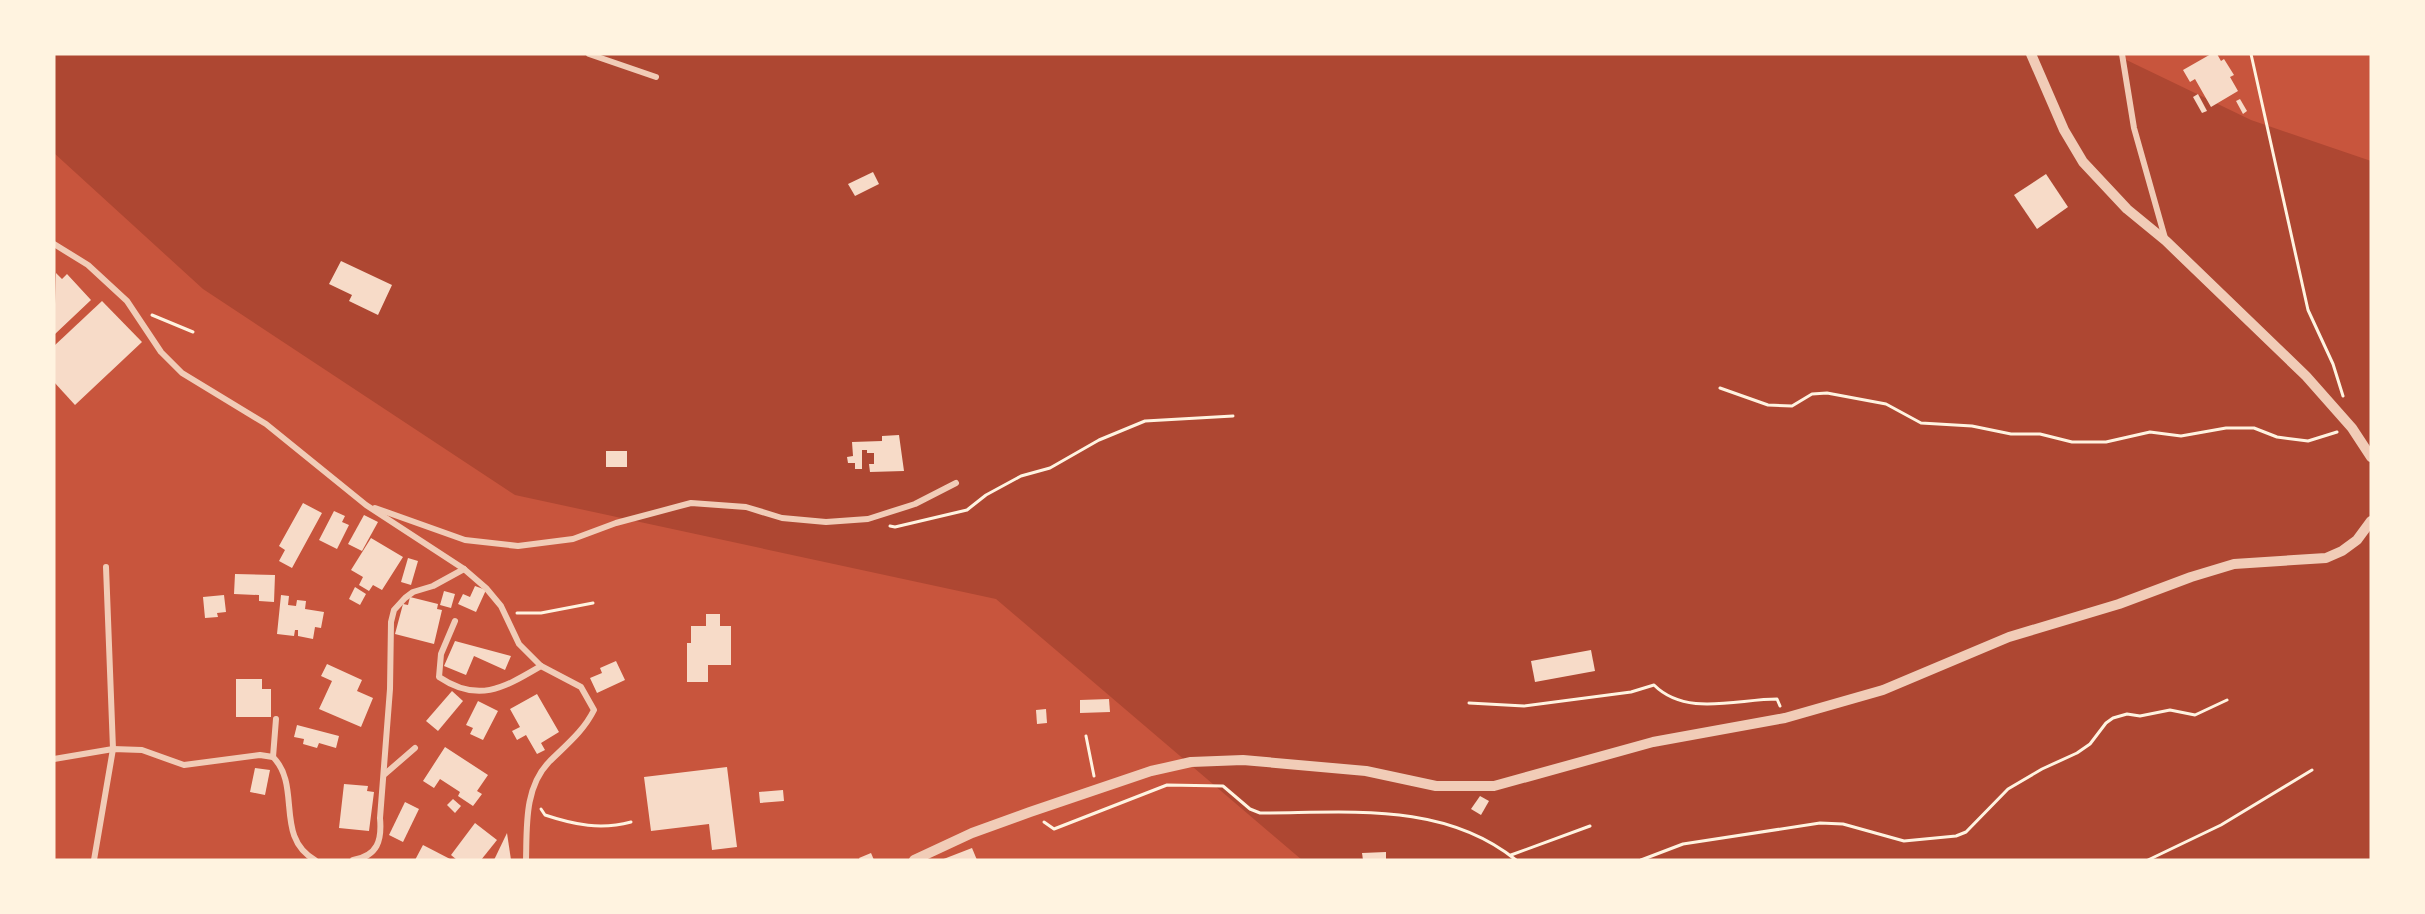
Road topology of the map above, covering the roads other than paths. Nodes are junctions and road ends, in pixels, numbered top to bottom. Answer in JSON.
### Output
{"nodes":[{"id":1,"x":589,"y":54,"type":"edge"},
{"id":2,"x":2031,"y":54,"type":"edge"},
{"id":3,"x":2122,"y":54,"type":"edge"},
{"id":4,"x":656,"y":77,"type":"dead end"},
{"id":5,"x":2166,"y":241,"type":"junction"},
{"id":6,"x":54,"y":244,"type":"edge"},
{"id":7,"x":2371,"y":457,"type":"edge"},
{"id":8,"x":956,"y":483,"type":"dead end"},
{"id":9,"x":366,"y":505,"type":"junction"},
{"id":10,"x":2371,"y":521,"type":"edge"},
{"id":11,"x":106,"y":567,"type":"dead end"},
{"id":12,"x":464,"y":569,"type":"junction"},
{"id":13,"x":455,"y":621,"type":"dead end"},
{"id":14,"x":542,"y":666,"type":"junction"},
{"id":15,"x":276,"y":719,"type":"dead end"},
{"id":16,"x":415,"y":748,"type":"dead end"},
{"id":17,"x":113,"y":749,"type":"junction"},
{"id":18,"x":273,"y":757,"type":"junction"},
{"id":19,"x":54,"y":759,"type":"edge"},
{"id":20,"x":385,"y":774,"type":"junction"},
{"id":21,"x":94,"y":860,"type":"edge"},
{"id":22,"x":315,"y":860,"type":"edge"},
{"id":23,"x":353,"y":860,"type":"edge"},
{"id":24,"x":526,"y":860,"type":"edge"},
{"id":25,"x":914,"y":860,"type":"edge"}],
"edges":[{"from":1,"to":4,"type":"street"},
{"from":2,"to":5,"type":"street"},
{"from":3,"to":5,"type":"street"},
{"from":5,"to":7,"type":"street"},
{"from":6,"to":9,"type":"street"},
{"from":8,"to":9,"type":"street"},
{"from":9,"to":12,"type":"street"},
{"from":10,"to":25,"type":"street"},
{"from":11,"to":17,"type":"street"},
{"from":12,"to":14,"type":"street"},
{"from":12,"to":20,"type":"street"},
{"from":13,"to":14,"type":"street"},
{"from":14,"to":24,"type":"street"},
{"from":15,"to":18,"type":"street"},
{"from":16,"to":20,"type":"street"},
{"from":17,"to":18,"type":"street"},
{"from":17,"to":19,"type":"street"},
{"from":17,"to":21,"type":"street"},
{"from":18,"to":22,"type":"street"},
{"from":20,"to":23,"type":"street"}]}
